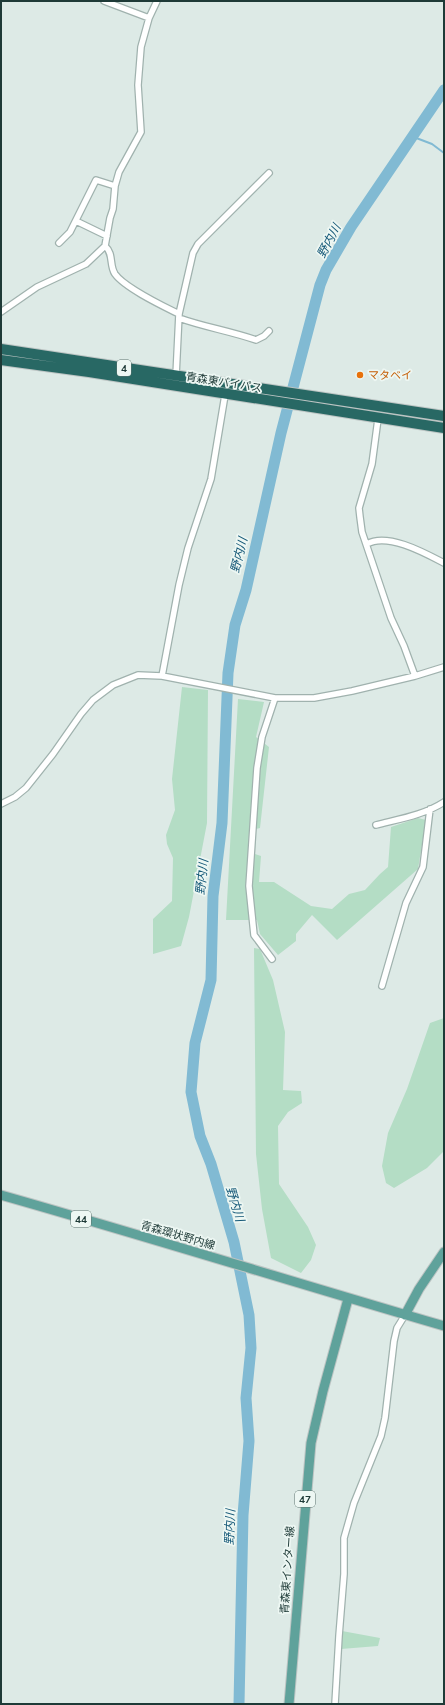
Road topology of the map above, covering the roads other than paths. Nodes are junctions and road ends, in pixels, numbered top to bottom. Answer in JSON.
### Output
{"nodes":[{"id":1,"x":104,"y":1,"type":"edge"},
{"id":2,"x":157,"y":1,"type":"edge"},
{"id":3,"x":149,"y":18,"type":"junction"},
{"id":4,"x":269,"y":173,"type":"dead end"},
{"id":5,"x":115,"y":186,"type":"junction"},
{"id":6,"x":76,"y":221,"type":"junction"},
{"id":7,"x":107,"y":236,"type":"junction"},
{"id":8,"x":59,"y":243,"type":"dead end"},
{"id":9,"x":105,"y":246,"type":"junction"},
{"id":10,"x":1,"y":312,"type":"edge"},
{"id":11,"x":179,"y":316,"type":"junction"},
{"id":12,"x":269,"y":331,"type":"dead end"},
{"id":13,"x":1,"y":349,"type":"edge"},
{"id":14,"x":1,"y":360,"type":"edge"},
{"id":15,"x":176,"y":376,"type":"junction"},
{"id":16,"x":224,"y":395,"type":"junction"},
{"id":17,"x":444,"y":416,"type":"edge"},
{"id":18,"x":378,"y":419,"type":"junction"},
{"id":19,"x":444,"y":428,"type":"edge"},
{"id":20,"x":367,"y":544,"type":"junction"},
{"id":21,"x":444,"y":563,"type":"edge"},
{"id":22,"x":444,"y":667,"type":"edge"},
{"id":23,"x":162,"y":676,"type":"junction"},
{"id":24,"x":415,"y":676,"type":"junction"},
{"id":25,"x":275,"y":698,"type":"junction"},
{"id":26,"x":444,"y":802,"type":"edge"},
{"id":27,"x":1,"y":804,"type":"edge"},
{"id":28,"x":430,"y":809,"type":"junction"},
{"id":29,"x":376,"y":825,"type":"dead end"},
{"id":30,"x":272,"y":959,"type":"dead end"},
{"id":31,"x":382,"y":986,"type":"dead end"},
{"id":32,"x":1,"y":1195,"type":"edge"},
{"id":33,"x":444,"y":1252,"type":"edge"},
{"id":34,"x":348,"y":1299,"type":"junction"},
{"id":35,"x":405,"y":1315,"type":"junction"},
{"id":36,"x":444,"y":1326,"type":"edge"},
{"id":37,"x":289,"y":1704,"type":"edge"},
{"id":38,"x":336,"y":1704,"type":"edge"}],
"edges":[{"from":1,"to":3,"type":"street"},
{"from":2,"to":3,"type":"street"},
{"from":3,"to":5,"type":"street"},
{"from":4,"to":11,"type":"street"},
{"from":5,"to":6,"type":"street"},
{"from":5,"to":7,"type":"street"},
{"from":6,"to":7,"type":"street"},
{"from":6,"to":8,"type":"street"},
{"from":7,"to":9,"type":"street"},
{"from":9,"to":10,"type":"street"},
{"from":9,"to":11,"type":"street"},
{"from":11,"to":12,"type":"street"},
{"from":11,"to":15,"type":"street"},
{"from":13,"to":15,"type":"highway","name":"青森東バイパス","number":"4"},
{"from":14,"to":16,"type":"highway","name":"青森東バイパス","number":"4"},
{"from":15,"to":17,"type":"highway","name":"青森東バイパス","number":"4"},
{"from":16,"to":18,"type":"highway","name":"青森東バイパス","number":"4"},
{"from":16,"to":23,"type":"street"},
{"from":18,"to":19,"type":"highway","name":"青森東バイパス","number":"4"},
{"from":18,"to":20,"type":"street"},
{"from":20,"to":21,"type":"street"},
{"from":20,"to":24,"type":"street"},
{"from":22,"to":24,"type":"street"},
{"from":23,"to":25,"type":"street"},
{"from":23,"to":27,"type":"street"},
{"from":24,"to":25,"type":"street"},
{"from":25,"to":30,"type":"street"},
{"from":26,"to":28,"type":"street"},
{"from":28,"to":29,"type":"street"},
{"from":28,"to":31,"type":"street"},
{"from":32,"to":34,"type":"main road","name":"青森環状野内線","number":"44"},
{"from":33,"to":35,"type":"main road"},
{"from":34,"to":35,"type":"main road","number":"44"},
{"from":34,"to":37,"type":"main road","name":"青森東インター線","number":"47"},
{"from":35,"to":36,"type":"main road","number":"44"},
{"from":35,"to":38,"type":"street"}]}
